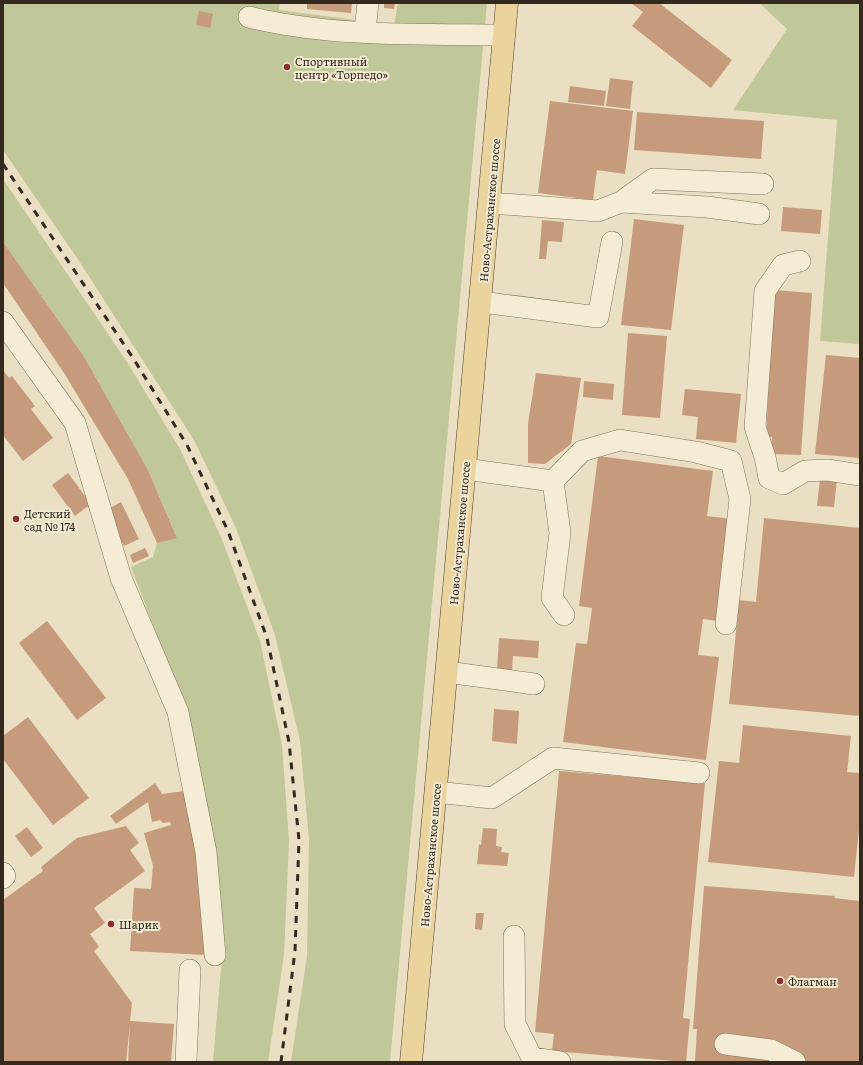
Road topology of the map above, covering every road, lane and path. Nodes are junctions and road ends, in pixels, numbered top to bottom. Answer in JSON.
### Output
{"nodes":[{"id":1,"x":368,"y":3,"type":"edge"},
{"id":2,"x":507,"y":3,"type":"edge"},
{"id":3,"x":249,"y":17,"type":"dead end"},
{"id":4,"x":365,"y":31,"type":"junction"},
{"id":5,"x":504,"y":35,"type":"junction"},
{"id":6,"x":763,"y":184,"type":"dead end"},
{"id":7,"x":621,"y":202,"type":"junction"},
{"id":8,"x":490,"y":203,"type":"junction"},
{"id":9,"x":759,"y":214,"type":"dead end"},
{"id":10,"x":612,"y":242,"type":"dead end"},
{"id":11,"x":800,"y":261,"type":"dead end"},
{"id":12,"x":481,"y":302,"type":"junction"},
{"id":13,"x":3,"y":322,"type":"edge"},
{"id":14,"x":465,"y":469,"type":"junction"},
{"id":15,"x":860,"y":475,"type":"edge"},
{"id":16,"x":553,"y":481,"type":"junction"},
{"id":17,"x":564,"y":615,"type":"dead end"},
{"id":18,"x":726,"y":624,"type":"dead end"},
{"id":19,"x":447,"y":672,"type":"junction"},
{"id":20,"x":534,"y":684,"type":"dead end"},
{"id":21,"x":699,"y":772,"type":"dead end"},
{"id":22,"x":436,"y":792,"type":"junction"},
{"id":23,"x":514,"y":936,"type":"dead end"},
{"id":24,"x":215,"y":955,"type":"dead end"},
{"id":25,"x":190,"y":970,"type":"dead end"},
{"id":26,"x":725,"y":1044,"type":"dead end"},
{"id":27,"x":186,"y":1062,"type":"edge"},
{"id":28,"x":411,"y":1062,"type":"edge"},
{"id":29,"x":560,"y":1062,"type":"edge"},
{"id":30,"x":796,"y":1062,"type":"edge"}],
"edges":[{"from":1,"to":4,"type":"lane"},
{"from":2,"to":5,"type":"main road","name":"Ново-Астраханское шоссе"},
{"from":3,"to":4,"type":"lane"},
{"from":4,"to":5,"type":"lane"},
{"from":5,"to":8,"type":"main road","name":"Ново-Астраханское шоссе"},
{"from":6,"to":7,"type":"lane"},
{"from":7,"to":8,"type":"lane"},
{"from":7,"to":9,"type":"lane"},
{"from":8,"to":12,"type":"main road","name":"Ново-Астраханское шоссе"},
{"from":10,"to":12,"type":"lane"},
{"from":11,"to":15,"type":"lane"},
{"from":12,"to":14,"type":"main road","name":"Ново-Астраханское шоссе"},
{"from":13,"to":24,"type":"lane"},
{"from":14,"to":16,"type":"lane"},
{"from":14,"to":19,"type":"main road","name":"Ново-Астраханское шоссе"},
{"from":16,"to":17,"type":"lane"},
{"from":16,"to":18,"type":"lane"},
{"from":19,"to":20,"type":"lane"},
{"from":19,"to":22,"type":"main road","name":"Ново-Астраханское шоссе"},
{"from":21,"to":22,"type":"lane"},
{"from":22,"to":28,"type":"main road","name":"Ново-Астраханское шоссе"},
{"from":23,"to":29,"type":"lane"},
{"from":25,"to":27,"type":"lane"},
{"from":26,"to":30,"type":"lane"}]}
